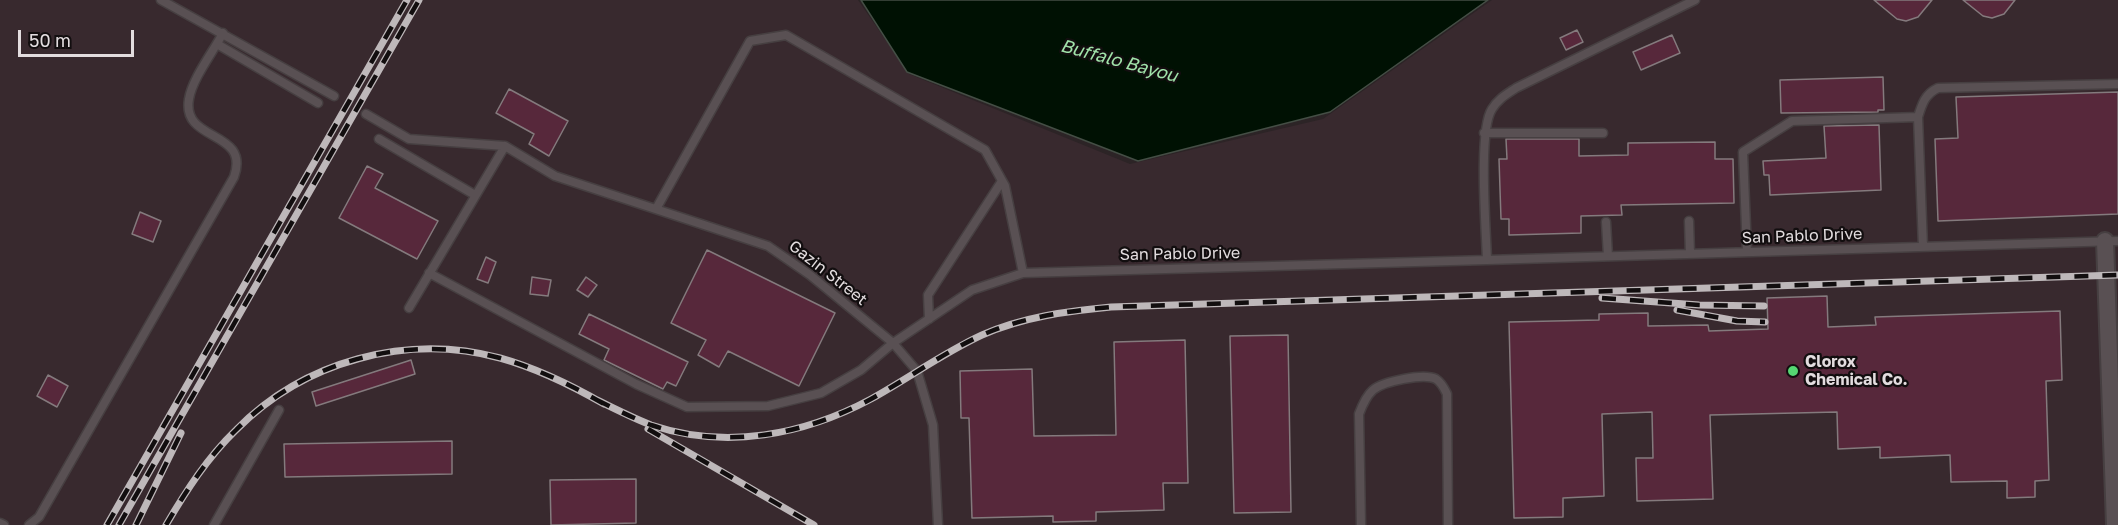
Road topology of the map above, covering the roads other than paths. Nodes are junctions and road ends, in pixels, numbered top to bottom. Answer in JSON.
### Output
{"nodes":[{"id":1,"x":161,"y":0,"type":"edge"},
{"id":2,"x":1695,"y":0,"type":"edge"},
{"id":3,"x":223,"y":33,"type":"junction"},
{"id":4,"x":217,"y":44,"type":"junction"},
{"id":5,"x":2118,"y":84,"type":"edge"},
{"id":6,"x":334,"y":96,"type":"dead end"},
{"id":7,"x":318,"y":103,"type":"dead end"},
{"id":8,"x":366,"y":114,"type":"dead end"},
{"id":9,"x":1918,"y":117,"type":"junction"},
{"id":10,"x":1484,"y":133,"type":"junction"},
{"id":11,"x":1603,"y":133,"type":"dead end"},
{"id":12,"x":379,"y":139,"type":"dead end"},
{"id":13,"x":505,"y":146,"type":"junction"},
{"id":14,"x":1002,"y":181,"type":"junction"},
{"id":15,"x":475,"y":195,"type":"junction"},
{"id":16,"x":656,"y":209,"type":"junction"},
{"id":17,"x":1689,"y":221,"type":"dead end"},
{"id":18,"x":1606,"y":222,"type":"dead end"},
{"id":19,"x":2112,"y":241,"type":"edge"},
{"id":20,"x":1923,"y":247,"type":"junction"},
{"id":21,"x":1747,"y":252,"type":"junction"},
{"id":22,"x":1690,"y":254,"type":"junction"},
{"id":23,"x":1608,"y":256,"type":"junction"},
{"id":24,"x":1486,"y":260,"type":"junction"},
{"id":25,"x":429,"y":273,"type":"junction"},
{"id":26,"x":1023,"y":273,"type":"junction"},
{"id":27,"x":408,"y":308,"type":"dead end"},
{"id":28,"x":929,"y":319,"type":"junction"},
{"id":29,"x":892,"y":343,"type":"junction"},
{"id":30,"x":279,"y":411,"type":"dead end"},
{"id":31,"x":29,"y":525,"type":"edge"},
{"id":32,"x":214,"y":525,"type":"edge"},
{"id":33,"x":938,"y":525,"type":"edge"},
{"id":34,"x":1361,"y":525,"type":"edge"},
{"id":35,"x":1448,"y":525,"type":"edge"},
{"id":36,"x":2115,"y":525,"type":"edge"}],
"edges":[{"from":1,"to":3,"type":"lane"},
{"from":2,"to":10,"type":"lane"},
{"from":3,"to":4,"type":"lane"},
{"from":3,"to":6,"type":"lane"},
{"from":4,"to":7,"type":"lane"},
{"from":4,"to":31,"type":"lane"},
{"from":5,"to":9,"type":"lane"},
{"from":8,"to":13,"type":"lane"},
{"from":9,"to":20,"type":"lane"},
{"from":9,"to":21,"type":"lane"},
{"from":10,"to":11,"type":"lane"},
{"from":10,"to":24,"type":"lane"},
{"from":12,"to":15,"type":"lane"},
{"from":13,"to":15,"type":"lane"},
{"from":13,"to":16,"type":"lane","name":"Gazin Street"},
{"from":14,"to":16,"type":"lane"},
{"from":14,"to":26,"type":"lane"},
{"from":14,"to":28,"type":"lane"},
{"from":15,"to":25,"type":"lane"},
{"from":16,"to":29,"type":"lane","name":"Gazin Street"},
{"from":17,"to":22,"type":"lane"},
{"from":18,"to":23,"type":"lane"},
{"from":19,"to":20,"type":"lane","name":"San Pablo Drive"},
{"from":19,"to":36,"type":"street"},
{"from":20,"to":21,"type":"lane","name":"San Pablo Drive"},
{"from":21,"to":22,"type":"lane","name":"San Pablo Drive"},
{"from":22,"to":23,"type":"lane","name":"San Pablo Drive"},
{"from":23,"to":24,"type":"lane","name":"San Pablo Drive"},
{"from":24,"to":26,"type":"lane","name":"San Pablo Drive"},
{"from":25,"to":27,"type":"lane"},
{"from":25,"to":29,"type":"lane","name":"San Pablo Drive"},
{"from":26,"to":28,"type":"lane","name":"San Pablo Drive"},
{"from":28,"to":29,"type":"lane","name":"San Pablo Drive"},
{"from":29,"to":33,"type":"lane","name":"Gazin Street"},
{"from":30,"to":32,"type":"lane"},
{"from":34,"to":35,"type":"lane"}]}
